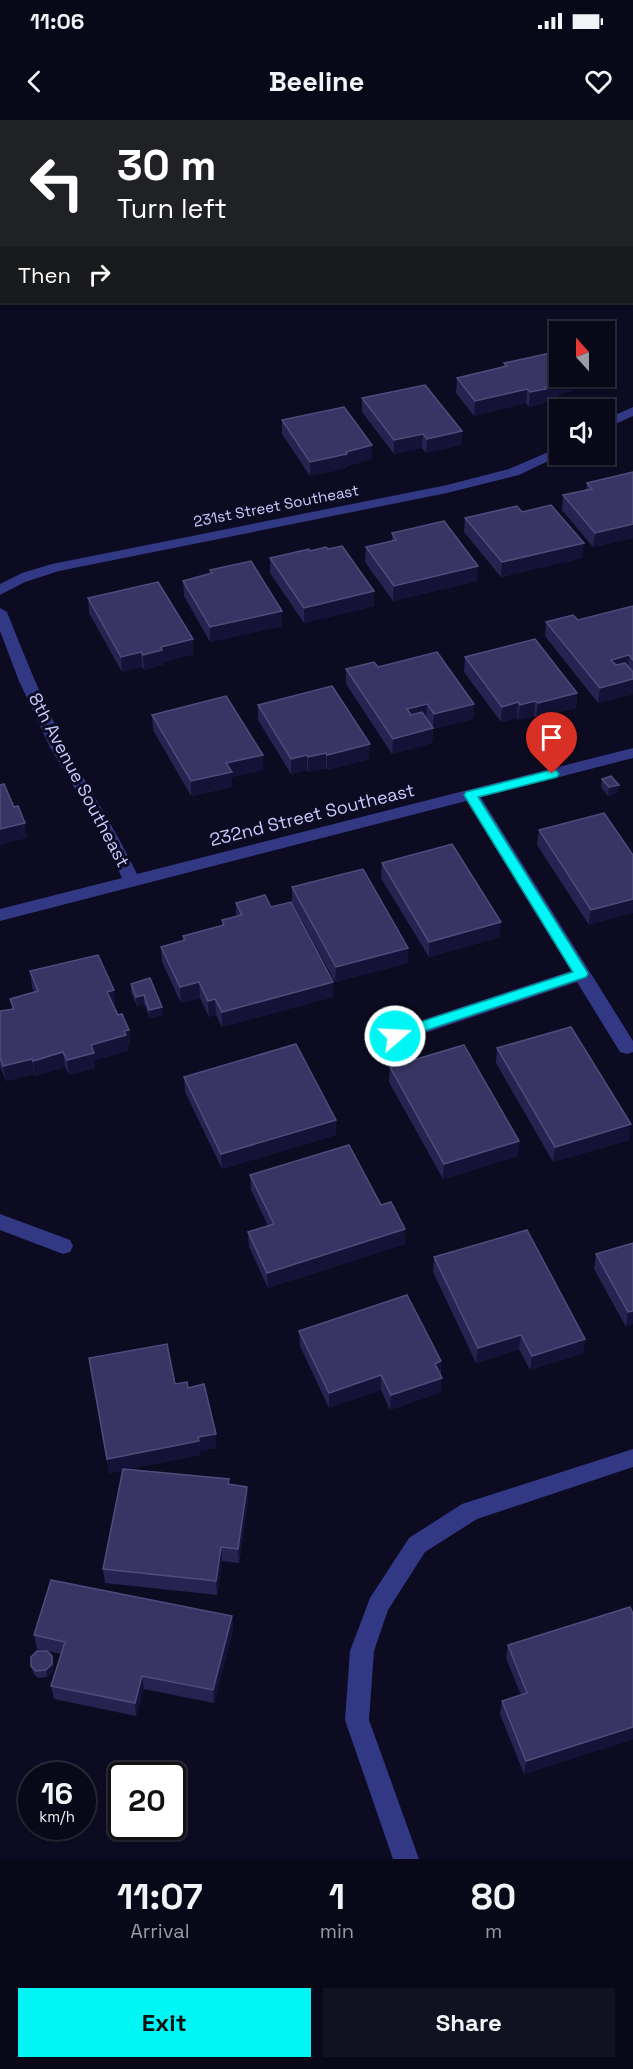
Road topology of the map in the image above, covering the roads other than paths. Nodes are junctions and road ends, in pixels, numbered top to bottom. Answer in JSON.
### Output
{"nodes":[{"id":1,"x":633,"y":411,"type":"edge"},
{"id":2,"x":615,"y":420,"type":"edge"},
{"id":3,"x":549,"y":456,"type":"edge"},
{"id":4,"x":0,"y":591,"type":"edge"},
{"id":5,"x":0,"y":612,"type":"edge"},
{"id":6,"x":633,"y":753,"type":"edge"},
{"id":7,"x":471,"y":795,"type":"junction"},
{"id":8,"x":132,"y":881,"type":"junction"},
{"id":9,"x":0,"y":915,"type":"edge"},
{"id":10,"x":581,"y":974,"type":"junction"},
{"id":11,"x":395,"y":1036,"type":"dead end"},
{"id":12,"x":627,"y":1047,"type":"dead end"},
{"id":13,"x":0,"y":1222,"type":"edge"},
{"id":14,"x":63,"y":1246,"type":"dead end"},
{"id":15,"x":633,"y":1458,"type":"edge"},
{"id":16,"x":406,"y":1859,"type":"edge"}],
"edges":[{"from":1,"to":2,"type":"street"},
{"from":3,"to":4,"type":"street","name":"231st Street Southeast"},
{"from":5,"to":8,"type":"street","name":"8th Avenue Southeast"},
{"from":6,"to":7,"type":"street","name":"232nd Street Southeast"},
{"from":7,"to":8,"type":"street","name":"232nd Street Southeast"},
{"from":7,"to":10,"type":"street"},
{"from":8,"to":9,"type":"street","name":"232nd Street Southeast"},
{"from":10,"to":11,"type":"street"},
{"from":10,"to":12,"type":"street"},
{"from":13,"to":14,"type":"street"},
{"from":15,"to":16,"type":"street"}]}
